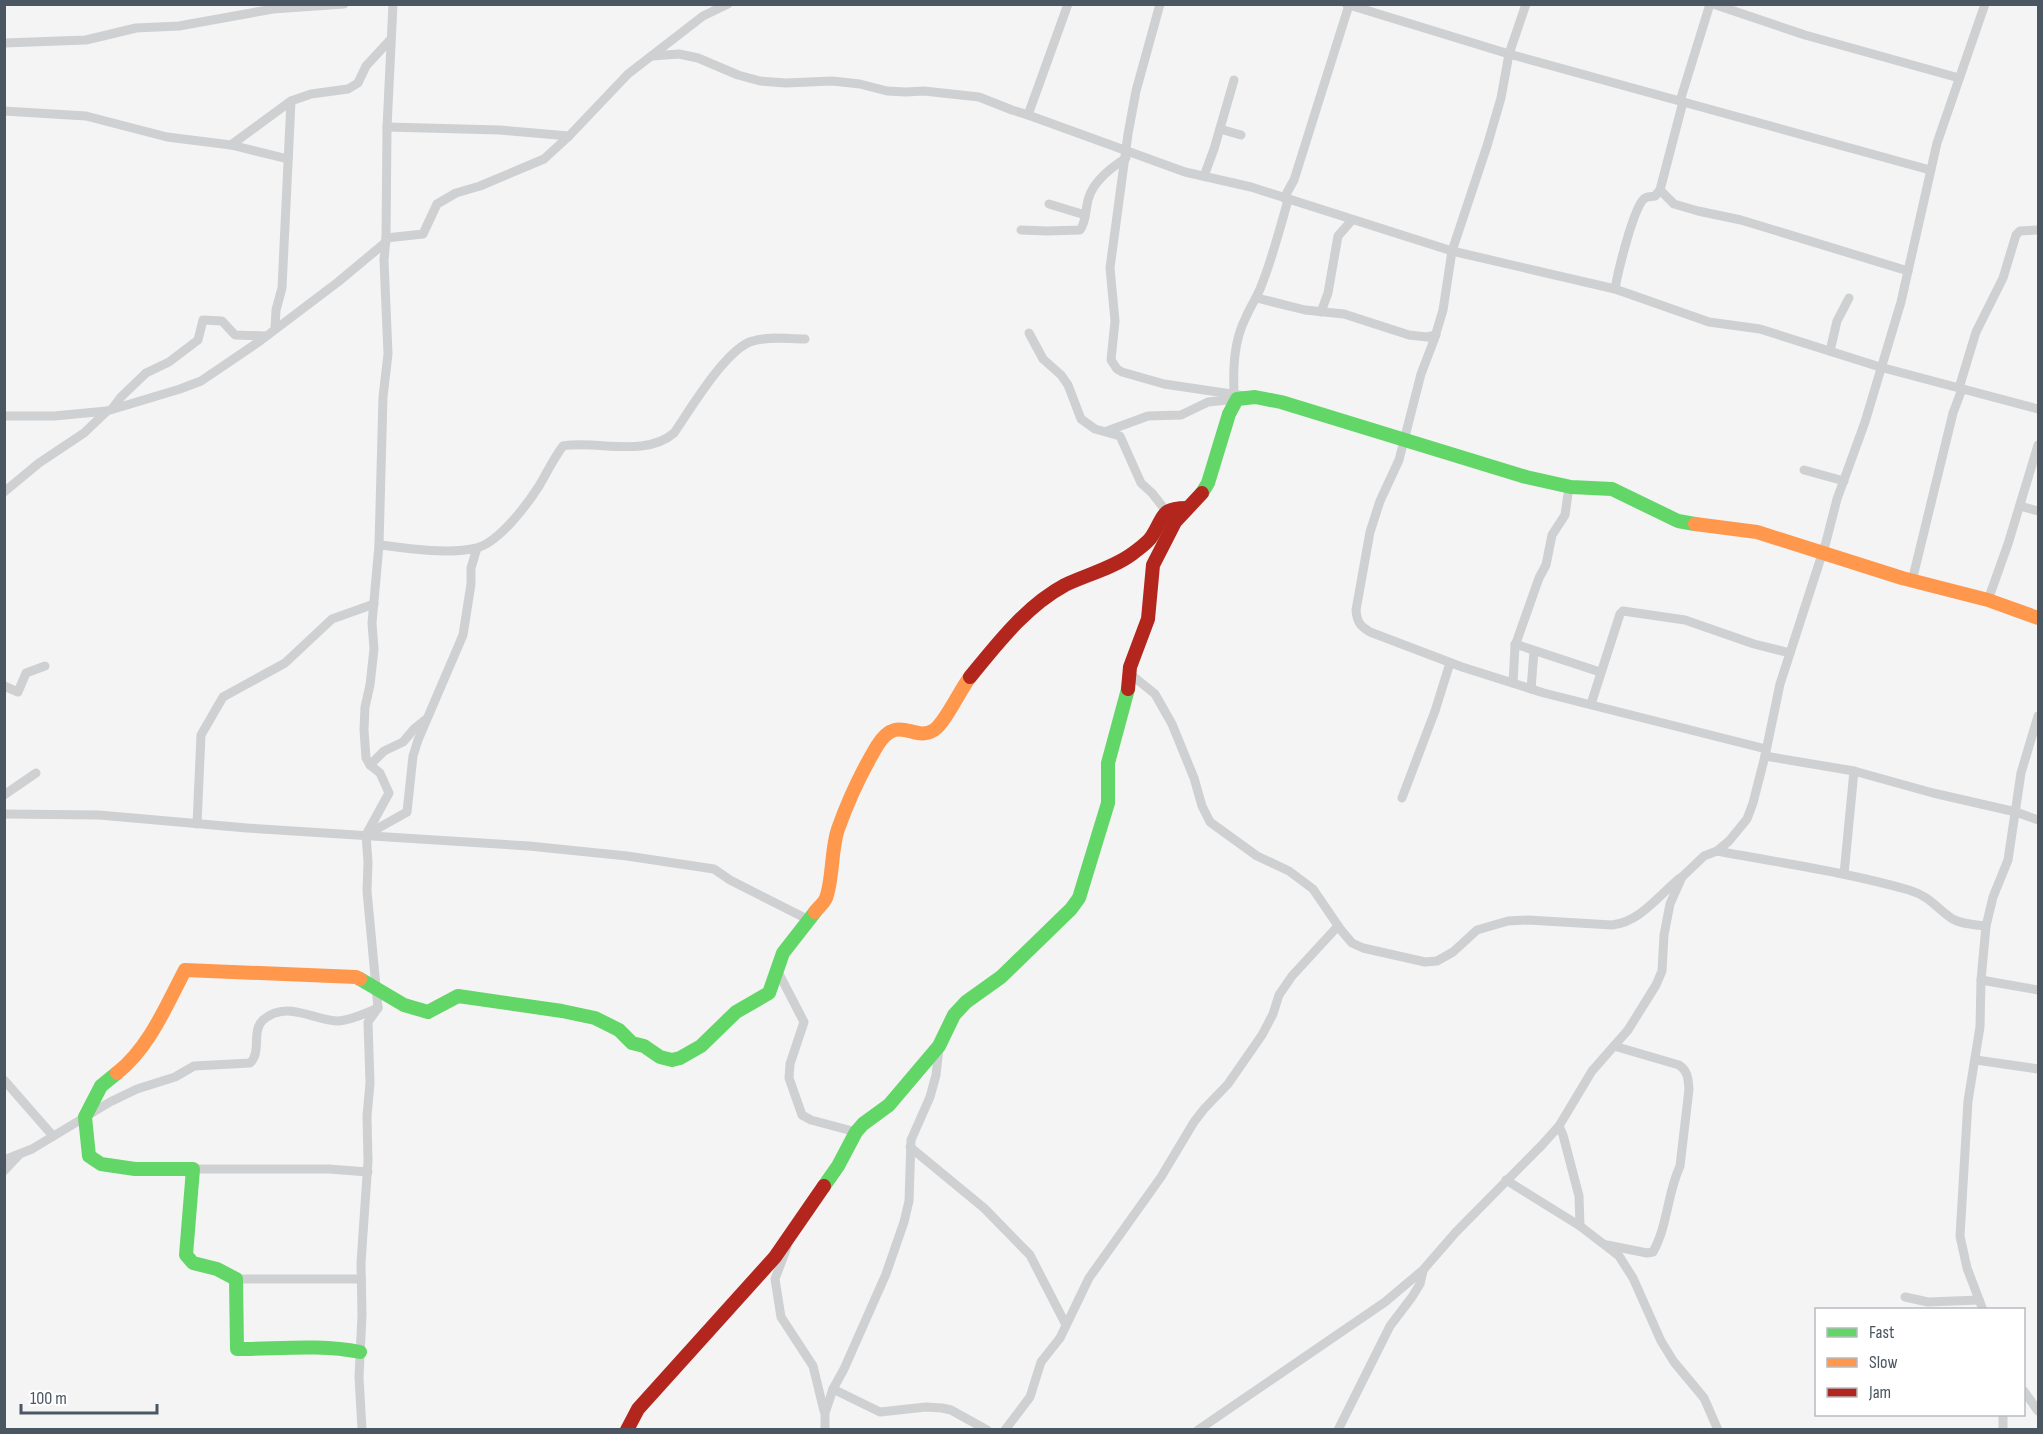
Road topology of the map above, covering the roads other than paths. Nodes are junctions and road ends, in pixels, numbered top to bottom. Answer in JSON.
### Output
{"nodes":[{"id":1,"x":344,"y":4,"type":"edge"},
{"id":2,"x":393,"y":4,"type":"edge"},
{"id":3,"x":728,"y":4,"type":"edge"},
{"id":4,"x":1068,"y":4,"type":"edge"},
{"id":5,"x":1160,"y":4,"type":"edge"},
{"id":6,"x":1526,"y":4,"type":"edge"},
{"id":7,"x":1712,"y":4,"type":"edge"},
{"id":8,"x":1985,"y":4,"type":"edge"},
{"id":9,"x":1347,"y":5,"type":"edge"},
{"id":10,"x":390,"y":40,"type":"junction"},
{"id":11,"x":4,"y":43,"type":"edge"},
{"id":12,"x":1509,"y":54,"type":"junction"},
{"id":13,"x":652,"y":56,"type":"junction"},
{"id":14,"x":1959,"y":78,"type":"junction"},
{"id":15,"x":1234,"y":80,"type":"dead end"},
{"id":16,"x":291,"y":101,"type":"junction"},
{"id":17,"x":1681,"y":101,"type":"junction"},
{"id":18,"x":4,"y":111,"type":"edge"},
{"id":19,"x":1028,"y":114,"type":"junction"},
{"id":20,"x":387,"y":127,"type":"junction"},
{"id":21,"x":1220,"y":129,"type":"junction"},
{"id":22,"x":1241,"y":135,"type":"dead end"},
{"id":23,"x":569,"y":136,"type":"junction"},
{"id":24,"x":231,"y":145,"type":"junction"},
{"id":25,"x":1126,"y":154,"type":"junction"},
{"id":26,"x":288,"y":159,"type":"junction"},
{"id":27,"x":1930,"y":170,"type":"junction"},
{"id":28,"x":1204,"y":176,"type":"junction"},
{"id":29,"x":1660,"y":190,"type":"junction"},
{"id":30,"x":1286,"y":199,"type":"junction"},
{"id":31,"x":1049,"y":204,"type":"dead end"},
{"id":32,"x":1085,"y":214,"type":"junction"},
{"id":33,"x":1352,"y":220,"type":"junction"},
{"id":34,"x":1021,"y":230,"type":"dead end"},
{"id":35,"x":2038,"y":230,"type":"edge"},
{"id":36,"x":386,"y":240,"type":"junction"},
{"id":37,"x":1452,"y":251,"type":"junction"},
{"id":38,"x":1908,"y":271,"type":"junction"},
{"id":39,"x":1615,"y":289,"type":"junction"},
{"id":40,"x":1257,"y":298,"type":"junction"},
{"id":41,"x":1849,"y":298,"type":"dead end"},
{"id":42,"x":1321,"y":312,"type":"junction"},
{"id":43,"x":275,"y":329,"type":"junction"},
{"id":44,"x":1029,"y":333,"type":"dead end"},
{"id":45,"x":1436,"y":335,"type":"junction"},
{"id":46,"x":266,"y":336,"type":"junction"},
{"id":47,"x":805,"y":339,"type":"dead end"},
{"id":48,"x":1830,"y":351,"type":"junction"},
{"id":49,"x":1880,"y":367,"type":"junction"},
{"id":50,"x":1961,"y":388,"type":"junction"},
{"id":51,"x":1239,"y":396,"type":"junction"},
{"id":52,"x":2038,"y":409,"type":"edge"},
{"id":53,"x":110,"y":410,"type":"junction"},
{"id":54,"x":4,"y":416,"type":"edge"},
{"id":55,"x":1106,"y":431,"type":"junction"},
{"id":56,"x":1404,"y":440,"type":"junction"},
{"id":57,"x":2038,"y":445,"type":"edge"},
{"id":58,"x":1804,"y":470,"type":"dead end"},
{"id":59,"x":1844,"y":481,"type":"junction"},
{"id":60,"x":1569,"y":487,"type":"junction"},
{"id":61,"x":4,"y":492,"type":"edge"},
{"id":62,"x":2020,"y":506,"type":"junction"},
{"id":63,"x":1187,"y":508,"type":"junction"},
{"id":64,"x":1166,"y":511,"type":"junction"},
{"id":65,"x":2038,"y":511,"type":"edge"},
{"id":66,"x":379,"y":545,"type":"junction"},
{"id":67,"x":477,"y":548,"type":"junction"},
{"id":68,"x":1822,"y":554,"type":"junction"},
{"id":69,"x":1912,"y":581,"type":"junction"},
{"id":70,"x":1988,"y":600,"type":"junction"},
{"id":71,"x":374,"y":604,"type":"junction"},
{"id":72,"x":2038,"y":618,"type":"edge"},
{"id":73,"x":1515,"y":644,"type":"junction"},
{"id":74,"x":1534,"y":651,"type":"junction"},
{"id":75,"x":1790,"y":653,"type":"junction"},
{"id":76,"x":1450,"y":663,"type":"junction"},
{"id":77,"x":45,"y":666,"type":"dead end"},
{"id":78,"x":1600,"y":672,"type":"junction"},
{"id":79,"x":1130,"y":673,"type":"junction"},
{"id":80,"x":1513,"y":683,"type":"junction"},
{"id":81,"x":4,"y":686,"type":"edge"},
{"id":82,"x":1531,"y":689,"type":"junction"},
{"id":83,"x":1591,"y":704,"type":"junction"},
{"id":84,"x":2038,"y":717,"type":"edge"},
{"id":85,"x":427,"y":718,"type":"junction"},
{"id":86,"x":1766,"y":753,"type":"junction"},
{"id":87,"x":370,"y":765,"type":"junction"},
{"id":88,"x":1854,"y":771,"type":"junction"},
{"id":89,"x":36,"y":773,"type":"dead end"},
{"id":90,"x":4,"y":795,"type":"edge"},
{"id":91,"x":1402,"y":798,"type":"dead end"},
{"id":92,"x":2016,"y":812,"type":"junction"},
{"id":93,"x":4,"y":814,"type":"edge"},
{"id":94,"x":2038,"y":820,"type":"edge"},
{"id":95,"x":197,"y":824,"type":"junction"},
{"id":96,"x":366,"y":836,"type":"junction"},
{"id":97,"x":1717,"y":851,"type":"junction"},
{"id":98,"x":1844,"y":874,"type":"junction"},
{"id":99,"x":1682,"y":877,"type":"junction"},
{"id":100,"x":809,"y":920,"type":"junction"},
{"id":101,"x":1338,"y":926,"type":"junction"},
{"id":102,"x":1986,"y":926,"type":"junction"},
{"id":103,"x":776,"y":968,"type":"junction"},
{"id":104,"x":1980,"y":980,"type":"junction"},
{"id":105,"x":375,"y":990,"type":"junction"},
{"id":106,"x":2038,"y":990,"type":"edge"},
{"id":107,"x":378,"y":1008,"type":"junction"},
{"id":108,"x":939,"y":1046,"type":"junction"},
{"id":109,"x":1614,"y":1046,"type":"junction"},
{"id":110,"x":1976,"y":1060,"type":"junction"},
{"id":111,"x":2038,"y":1070,"type":"edge"},
{"id":112,"x":4,"y":1080,"type":"edge"},
{"id":113,"x":85,"y":1117,"type":"junction"},
{"id":114,"x":1559,"y":1126,"type":"junction"},
{"id":115,"x":856,"y":1132,"type":"junction"},
{"id":116,"x":53,"y":1136,"type":"junction"},
{"id":117,"x":910,"y":1147,"type":"junction"},
{"id":118,"x":19,"y":1154,"type":"junction"},
{"id":119,"x":4,"y":1160,"type":"edge"},
{"id":120,"x":193,"y":1169,"type":"junction"},
{"id":121,"x":4,"y":1171,"type":"edge"},
{"id":122,"x":368,"y":1173,"type":"junction"},
{"id":123,"x":1506,"y":1180,"type":"junction"},
{"id":124,"x":1580,"y":1226,"type":"junction"},
{"id":125,"x":792,"y":1233,"type":"junction"},
{"id":126,"x":1605,"y":1245,"type":"junction"},
{"id":127,"x":1423,"y":1270,"type":"junction"},
{"id":128,"x":237,"y":1279,"type":"junction"},
{"id":129,"x":361,"y":1279,"type":"junction"},
{"id":130,"x":1905,"y":1297,"type":"dead end"},
{"id":131,"x":1979,"y":1300,"type":"junction"},
{"id":132,"x":1982,"y":1308,"type":"edge"},
{"id":133,"x":1066,"y":1325,"type":"junction"},
{"id":134,"x":360,"y":1352,"type":"junction"},
{"id":135,"x":833,"y":1389,"type":"junction"},
{"id":136,"x":2035,"y":1397,"type":"edge"},
{"id":137,"x":2038,"y":1411,"type":"edge"},
{"id":138,"x":825,"y":1413,"type":"junction"},
{"id":139,"x":362,"y":1430,"type":"edge"},
{"id":140,"x":627,"y":1430,"type":"edge"},
{"id":141,"x":825,"y":1430,"type":"edge"},
{"id":142,"x":987,"y":1430,"type":"edge"},
{"id":143,"x":1005,"y":1430,"type":"edge"},
{"id":144,"x":1198,"y":1430,"type":"edge"},
{"id":145,"x":1338,"y":1430,"type":"edge"},
{"id":146,"x":1718,"y":1430,"type":"edge"}],
"edges":[{"from":1,"to":11,"type":"street"},
{"from":2,"to":10,"type":"street"},
{"from":3,"to":13,"type":"street"},
{"from":4,"to":19,"type":"street"},
{"from":5,"to":25,"type":"street"},
{"from":6,"to":12,"type":"street"},
{"from":7,"to":14,"type":"street"},
{"from":7,"to":17,"type":"street"},
{"from":8,"to":14,"type":"street"},
{"from":9,"to":12,"type":"street"},
{"from":9,"to":30,"type":"street"},
{"from":10,"to":16,"type":"street"},
{"from":10,"to":20,"type":"street"},
{"from":12,"to":17,"type":"street"},
{"from":12,"to":37,"type":"street"},
{"from":13,"to":19,"type":"street"},
{"from":13,"to":23,"type":"street"},
{"from":14,"to":27,"type":"street"},
{"from":15,"to":21,"type":"street"},
{"from":16,"to":24,"type":"street"},
{"from":16,"to":26,"type":"street"},
{"from":17,"to":27,"type":"street"},
{"from":17,"to":29,"type":"street"},
{"from":18,"to":24,"type":"street"},
{"from":19,"to":25,"type":"street"},
{"from":20,"to":23,"type":"street"},
{"from":20,"to":36,"type":"street"},
{"from":21,"to":22,"type":"street"},
{"from":21,"to":28,"type":"street"},
{"from":23,"to":36,"type":"street"},
{"from":24,"to":26,"type":"street"},
{"from":25,"to":28,"type":"street"},
{"from":25,"to":32,"type":"street"},
{"from":25,"to":51,"type":"street"},
{"from":26,"to":43,"type":"street"},
{"from":27,"to":38,"type":"street"},
{"from":28,"to":30,"type":"street"},
{"from":29,"to":38,"type":"street"},
{"from":29,"to":39,"type":"street"},
{"from":30,"to":33,"type":"street"},
{"from":30,"to":40,"type":"street"},
{"from":31,"to":32,"type":"street"},
{"from":32,"to":34,"type":"street"},
{"from":33,"to":37,"type":"street"},
{"from":33,"to":42,"type":"street"},
{"from":35,"to":50,"type":"street"},
{"from":36,"to":43,"type":"street"},
{"from":36,"to":66,"type":"street"},
{"from":37,"to":39,"type":"street"},
{"from":37,"to":45,"type":"street"},
{"from":38,"to":49,"type":"street"},
{"from":39,"to":48,"type":"street"},
{"from":40,"to":42,"type":"street"},
{"from":40,"to":51,"type":"street"},
{"from":41,"to":48,"type":"street"},
{"from":42,"to":45,"type":"street"},
{"from":43,"to":46,"type":"street"},
{"from":44,"to":55,"type":"street"},
{"from":45,"to":56,"type":"street"},
{"from":46,"to":53,"type":"street"},
{"from":46,"to":53,"type":"street"},
{"from":47,"to":67,"type":"street"},
{"from":48,"to":49,"type":"street"},
{"from":49,"to":50,"type":"street"},
{"from":49,"to":59,"type":"street"},
{"from":50,"to":52,"type":"street"},
{"from":50,"to":69,"type":"street"},
{"from":51,"to":55,"type":"street"},
{"from":51,"to":56,"type":"street"},
{"from":51,"to":63,"type":"street"},
{"from":53,"to":54,"type":"street"},
{"from":53,"to":61,"type":"street"},
{"from":55,"to":64,"type":"street"},
{"from":56,"to":60,"type":"street"},
{"from":56,"to":76,"type":"street"},
{"from":57,"to":62,"type":"street"},
{"from":58,"to":59,"type":"street"},
{"from":59,"to":68,"type":"street"},
{"from":60,"to":68,"type":"street"},
{"from":60,"to":73,"type":"street"},
{"from":62,"to":65,"type":"street"},
{"from":62,"to":70,"type":"street"},
{"from":63,"to":64,"type":"street"},
{"from":63,"to":79,"type":"street"},
{"from":64,"to":100,"type":"street"},
{"from":66,"to":67,"type":"street"},
{"from":66,"to":71,"type":"street"},
{"from":67,"to":85,"type":"street"},
{"from":68,"to":69,"type":"street"},
{"from":68,"to":75,"type":"street"},
{"from":69,"to":70,"type":"street"},
{"from":70,"to":72,"type":"street"},
{"from":71,"to":87,"type":"street"},
{"from":71,"to":95,"type":"street"},
{"from":73,"to":74,"type":"street"},
{"from":73,"to":80,"type":"street"},
{"from":74,"to":78,"type":"street"},
{"from":74,"to":82,"type":"street"},
{"from":75,"to":78,"type":"street"},
{"from":75,"to":86,"type":"street"},
{"from":76,"to":80,"type":"street"},
{"from":76,"to":91,"type":"street"},
{"from":77,"to":81,"type":"street"},
{"from":78,"to":83,"type":"street"},
{"from":79,"to":101,"type":"street"},
{"from":79,"to":108,"type":"street"},
{"from":80,"to":82,"type":"street"},
{"from":82,"to":83,"type":"street"},
{"from":83,"to":86,"type":"street"},
{"from":84,"to":92,"type":"street"},
{"from":85,"to":87,"type":"street"},
{"from":85,"to":96,"type":"street"},
{"from":86,"to":88,"type":"street"},
{"from":86,"to":97,"type":"street"},
{"from":87,"to":96,"type":"street"},
{"from":88,"to":92,"type":"street"},
{"from":88,"to":98,"type":"street"},
{"from":89,"to":90,"type":"street"},
{"from":92,"to":94,"type":"street"},
{"from":92,"to":102,"type":"street"},
{"from":93,"to":95,"type":"street"},
{"from":95,"to":96,"type":"street"},
{"from":96,"to":100,"type":"street"},
{"from":96,"to":105,"type":"street"},
{"from":97,"to":98,"type":"street"},
{"from":97,"to":99,"type":"street"},
{"from":98,"to":102,"type":"street"},
{"from":99,"to":101,"type":"street"},
{"from":99,"to":109,"type":"street"},
{"from":100,"to":103,"type":"street"},
{"from":101,"to":133,"type":"street"},
{"from":102,"to":104,"type":"street"},
{"from":103,"to":105,"type":"street"},
{"from":103,"to":115,"type":"street"},
{"from":104,"to":106,"type":"street"},
{"from":104,"to":110,"type":"street"},
{"from":105,"to":107,"type":"street"},
{"from":105,"to":113,"type":"street"},
{"from":107,"to":113,"type":"street"},
{"from":107,"to":122,"type":"street"},
{"from":108,"to":115,"type":"street"},
{"from":108,"to":117,"type":"street"},
{"from":109,"to":114,"type":"street"},
{"from":109,"to":126,"type":"street"},
{"from":110,"to":111,"type":"street"},
{"from":110,"to":131,"type":"street"},
{"from":112,"to":116,"type":"street"},
{"from":113,"to":116,"type":"street"},
{"from":113,"to":120,"type":"street"},
{"from":114,"to":123,"type":"street"},
{"from":114,"to":124,"type":"street"},
{"from":115,"to":125,"type":"street"},
{"from":116,"to":118,"type":"street"},
{"from":117,"to":133,"type":"street"},
{"from":117,"to":135,"type":"street"},
{"from":118,"to":119,"type":"street"},
{"from":118,"to":121,"type":"street"},
{"from":120,"to":122,"type":"street"},
{"from":120,"to":128,"type":"street"},
{"from":122,"to":129,"type":"street"},
{"from":123,"to":124,"type":"street"},
{"from":123,"to":127,"type":"street"},
{"from":124,"to":126,"type":"street"},
{"from":125,"to":138,"type":"street"},
{"from":125,"to":140,"type":"street"},
{"from":126,"to":146,"type":"street"},
{"from":127,"to":144,"type":"street"},
{"from":127,"to":145,"type":"street"},
{"from":128,"to":129,"type":"street"},
{"from":128,"to":134,"type":"street"},
{"from":129,"to":134,"type":"street"},
{"from":130,"to":131,"type":"street"},
{"from":131,"to":132,"type":"street"},
{"from":133,"to":143,"type":"street"},
{"from":134,"to":139,"type":"street"},
{"from":135,"to":138,"type":"street"},
{"from":135,"to":142,"type":"street"},
{"from":136,"to":137,"type":"street"},
{"from":138,"to":141,"type":"street"}]}
